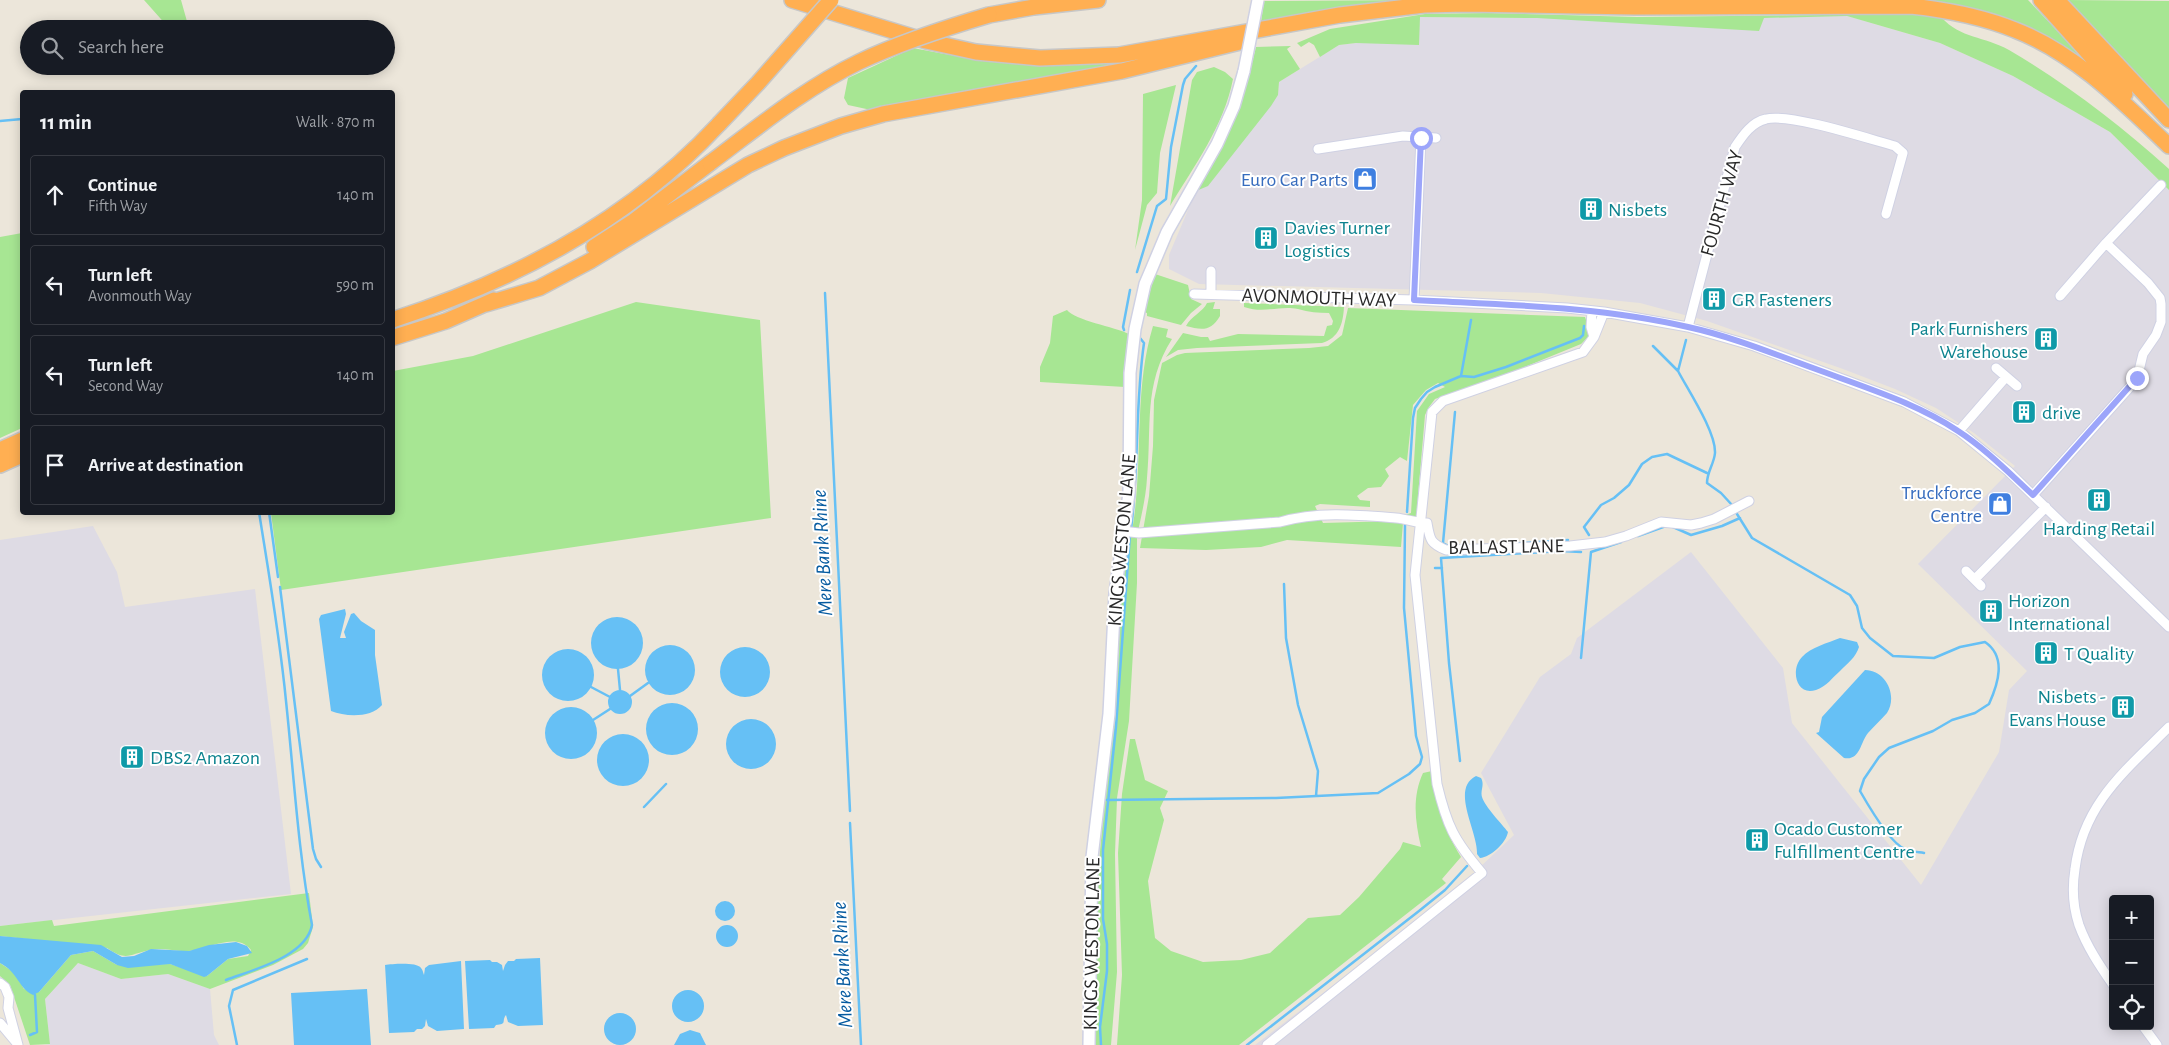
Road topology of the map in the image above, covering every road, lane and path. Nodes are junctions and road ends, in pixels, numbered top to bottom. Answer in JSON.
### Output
{"nodes":[{"id":1,"x":792,"y":0,"type":"edge"},
{"id":2,"x":831,"y":0,"type":"edge"},
{"id":3,"x":1098,"y":0,"type":"edge"},
{"id":4,"x":1258,"y":0,"type":"edge"},
{"id":5,"x":2041,"y":0,"type":"edge"},
{"id":6,"x":2057,"y":0,"type":"edge"},
{"id":7,"x":1340,"y":15,"type":"junction"},
{"id":8,"x":2068,"y":21,"type":"junction"},
{"id":9,"x":2169,"y":120,"type":"edge"},
{"id":10,"x":1421,"y":138,"type":"junction"},
{"id":11,"x":1436,"y":138,"type":"dead end"},
{"id":12,"x":2169,"y":145,"type":"edge"},
{"id":13,"x":1318,"y":149,"type":"dead end"},
{"id":14,"x":2161,"y":185,"type":"dead end"},
{"id":15,"x":1886,"y":214,"type":"dead end"},
{"id":16,"x":2106,"y":243,"type":"junction"},
{"id":17,"x":1211,"y":271,"type":"dead end"},
{"id":18,"x":1211,"y":293,"type":"junction"},
{"id":19,"x":1194,"y":294,"type":"dead end"},
{"id":20,"x":2060,"y":296,"type":"dead end"},
{"id":21,"x":1414,"y":300,"type":"junction"},
{"id":22,"x":486,"y":304,"type":"junction"},
{"id":23,"x":1592,"y":311,"type":"junction"},
{"id":24,"x":1604,"y":312,"type":"junction"},
{"id":25,"x":395,"y":319,"type":"edge"},
{"id":26,"x":1688,"y":327,"type":"junction"},
{"id":27,"x":395,"y":337,"type":"edge"},
{"id":28,"x":1594,"y":337,"type":"junction"},
{"id":29,"x":1996,"y":368,"type":"dead end"},
{"id":30,"x":2006,"y":377,"type":"junction"},
{"id":31,"x":2017,"y":386,"type":"dead end"},
{"id":32,"x":1959,"y":432,"type":"junction"},
{"id":33,"x":20,"y":441,"type":"edge"},
{"id":34,"x":0,"y":450,"type":"edge"},
{"id":35,"x":20,"y":456,"type":"edge"},
{"id":36,"x":0,"y":465,"type":"edge"},
{"id":37,"x":2033,"y":495,"type":"junction"},
{"id":38,"x":1749,"y":501,"type":"dead end"},
{"id":39,"x":2046,"y":507,"type":"junction"},
{"id":40,"x":1420,"y":523,"type":"junction"},
{"id":41,"x":1122,"y":531,"type":"junction"},
{"id":42,"x":1966,"y":571,"type":"dead end"},
{"id":43,"x":2169,"y":627,"type":"edge"},
{"id":44,"x":2169,"y":727,"type":"edge"},
{"id":45,"x":2109,"y":979,"type":"edge"},
{"id":46,"x":0,"y":983,"type":"edge"},
{"id":47,"x":8,"y":1008,"type":"junction"},
{"id":48,"x":0,"y":1018,"type":"edge"},
{"id":49,"x":0,"y":1023,"type":"edge"},
{"id":50,"x":2146,"y":1030,"type":"edge"},
{"id":51,"x":18,"y":1044,"type":"edge"},
{"id":52,"x":1089,"y":1045,"type":"edge"},
{"id":53,"x":1267,"y":1045,"type":"edge"},
{"id":54,"x":2157,"y":1045,"type":"edge"}],
"edges":[{"from":1,"to":7,"type":"highway"},
{"from":2,"to":25,"type":"highway","bridge":true},
{"from":3,"to":22,"type":"highway","bridge":true},
{"from":4,"to":41,"type":"street","name":"KINGS WESTON LANE","bridge":true},
{"from":5,"to":8,"type":"highway"},
{"from":6,"to":8,"type":"highway"},
{"from":7,"to":12,"type":"highway"},
{"from":7,"to":22,"type":"highway"},
{"from":8,"to":9,"type":"highway"},
{"from":8,"to":12,"type":"highway"},
{"from":10,"to":11,"type":"street"},
{"from":10,"to":13,"type":"street"},
{"from":10,"to":21,"type":"street"},
{"from":14,"to":16,"type":"street"},
{"from":15,"to":26,"type":"street","name":"FOURTH WAY"},
{"from":16,"to":20,"type":"street"},
{"from":16,"to":37,"type":"street"},
{"from":17,"to":18,"type":"street"},
{"from":18,"to":19,"type":"street","name":"AVONMOUTH WAY"},
{"from":18,"to":21,"type":"street","name":"AVONMOUTH WAY"},
{"from":21,"to":23,"type":"street","name":"AVONMOUTH WAY"},
{"from":22,"to":27,"type":"highway"},
{"from":23,"to":24,"type":"street","name":"AVONMOUTH WAY"},
{"from":23,"to":28,"type":"street"},
{"from":24,"to":26,"type":"street","name":"AVONMOUTH WAY"},
{"from":24,"to":28,"type":"street"},
{"from":26,"to":32,"type":"street","name":"AVONMOUTH WAY"},
{"from":28,"to":40,"type":"street"},
{"from":29,"to":30,"type":"street"},
{"from":30,"to":31,"type":"street"},
{"from":30,"to":32,"type":"street"},
{"from":32,"to":37,"type":"street","name":"AVONMOUTH WAY"},
{"from":33,"to":34,"type":"highway"},
{"from":35,"to":36,"type":"highway"},
{"from":37,"to":39,"type":"street","name":"AVONMOUTH WAY"},
{"from":38,"to":40,"type":"street","name":"BALLAST LANE"},
{"from":39,"to":42,"type":"street"},
{"from":39,"to":43,"type":"street","name":"AVONMOUTH WAY"},
{"from":40,"to":41,"type":"street"},
{"from":40,"to":53,"type":"street"},
{"from":41,"to":52,"type":"street","name":"KINGS WESTON LANE"},
{"from":44,"to":45,"type":"street"},
{"from":46,"to":47,"type":"street"},
{"from":47,"to":48,"type":"street"},
{"from":47,"to":51,"type":"street"},
{"from":49,"to":51,"type":"street"},
{"from":50,"to":54,"type":"street"}]}
